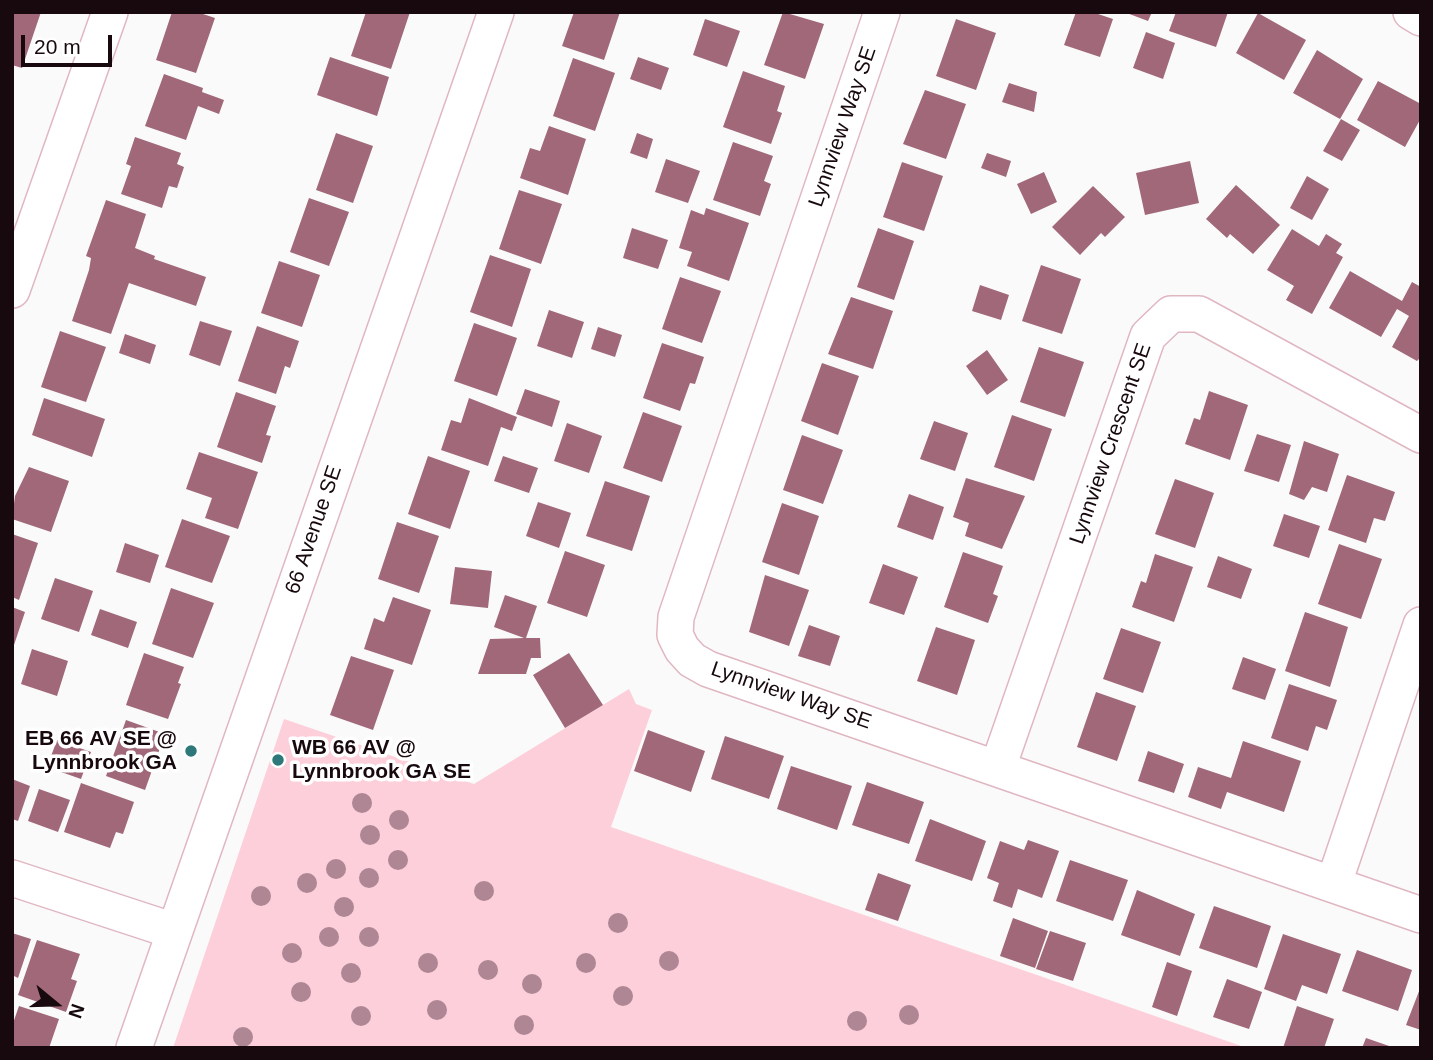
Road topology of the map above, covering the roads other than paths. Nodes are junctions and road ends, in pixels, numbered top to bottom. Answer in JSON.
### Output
{"nodes":[{"id":1,"x":110,"y":12,"type":"edge"},
{"id":2,"x":496,"y":12,"type":"edge"},
{"id":3,"x":882,"y":12,"type":"edge"},
{"id":4,"x":1411,"y":12,"type":"edge"},
{"id":5,"x":1421,"y":18,"type":"edge"},
{"id":6,"x":12,"y":290,"type":"edge"},
{"id":7,"x":1421,"y":435,"type":"edge"},
{"id":8,"x":1421,"y":625,"type":"edge"},
{"id":9,"x":998,"y":767,"type":"junction"},
{"id":10,"x":12,"y":878,"type":"edge"},
{"id":11,"x":1334,"y":883,"type":"junction"},
{"id":12,"x":1421,"y":915,"type":"edge"},
{"id":13,"x":174,"y":931,"type":"junction"},
{"id":14,"x":134,"y":1048,"type":"edge"}],
"edges":[{"from":1,"to":6,"type":"street"},
{"from":2,"to":13,"type":"street","name":"66 Avenue SE"},
{"from":3,"to":9,"type":"street","name":"Lynnview Way SE"},
{"from":4,"to":5,"type":"street"},
{"from":7,"to":9,"type":"street","name":"Lynnview Crescent SE"},
{"from":8,"to":11,"type":"street"},
{"from":9,"to":11,"type":"street","name":"Lynnview Way SE"},
{"from":10,"to":13,"type":"street"},
{"from":11,"to":12,"type":"street","name":"Lynnview Way SE"},
{"from":13,"to":14,"type":"street","name":"66 Avenue SE"}]}
